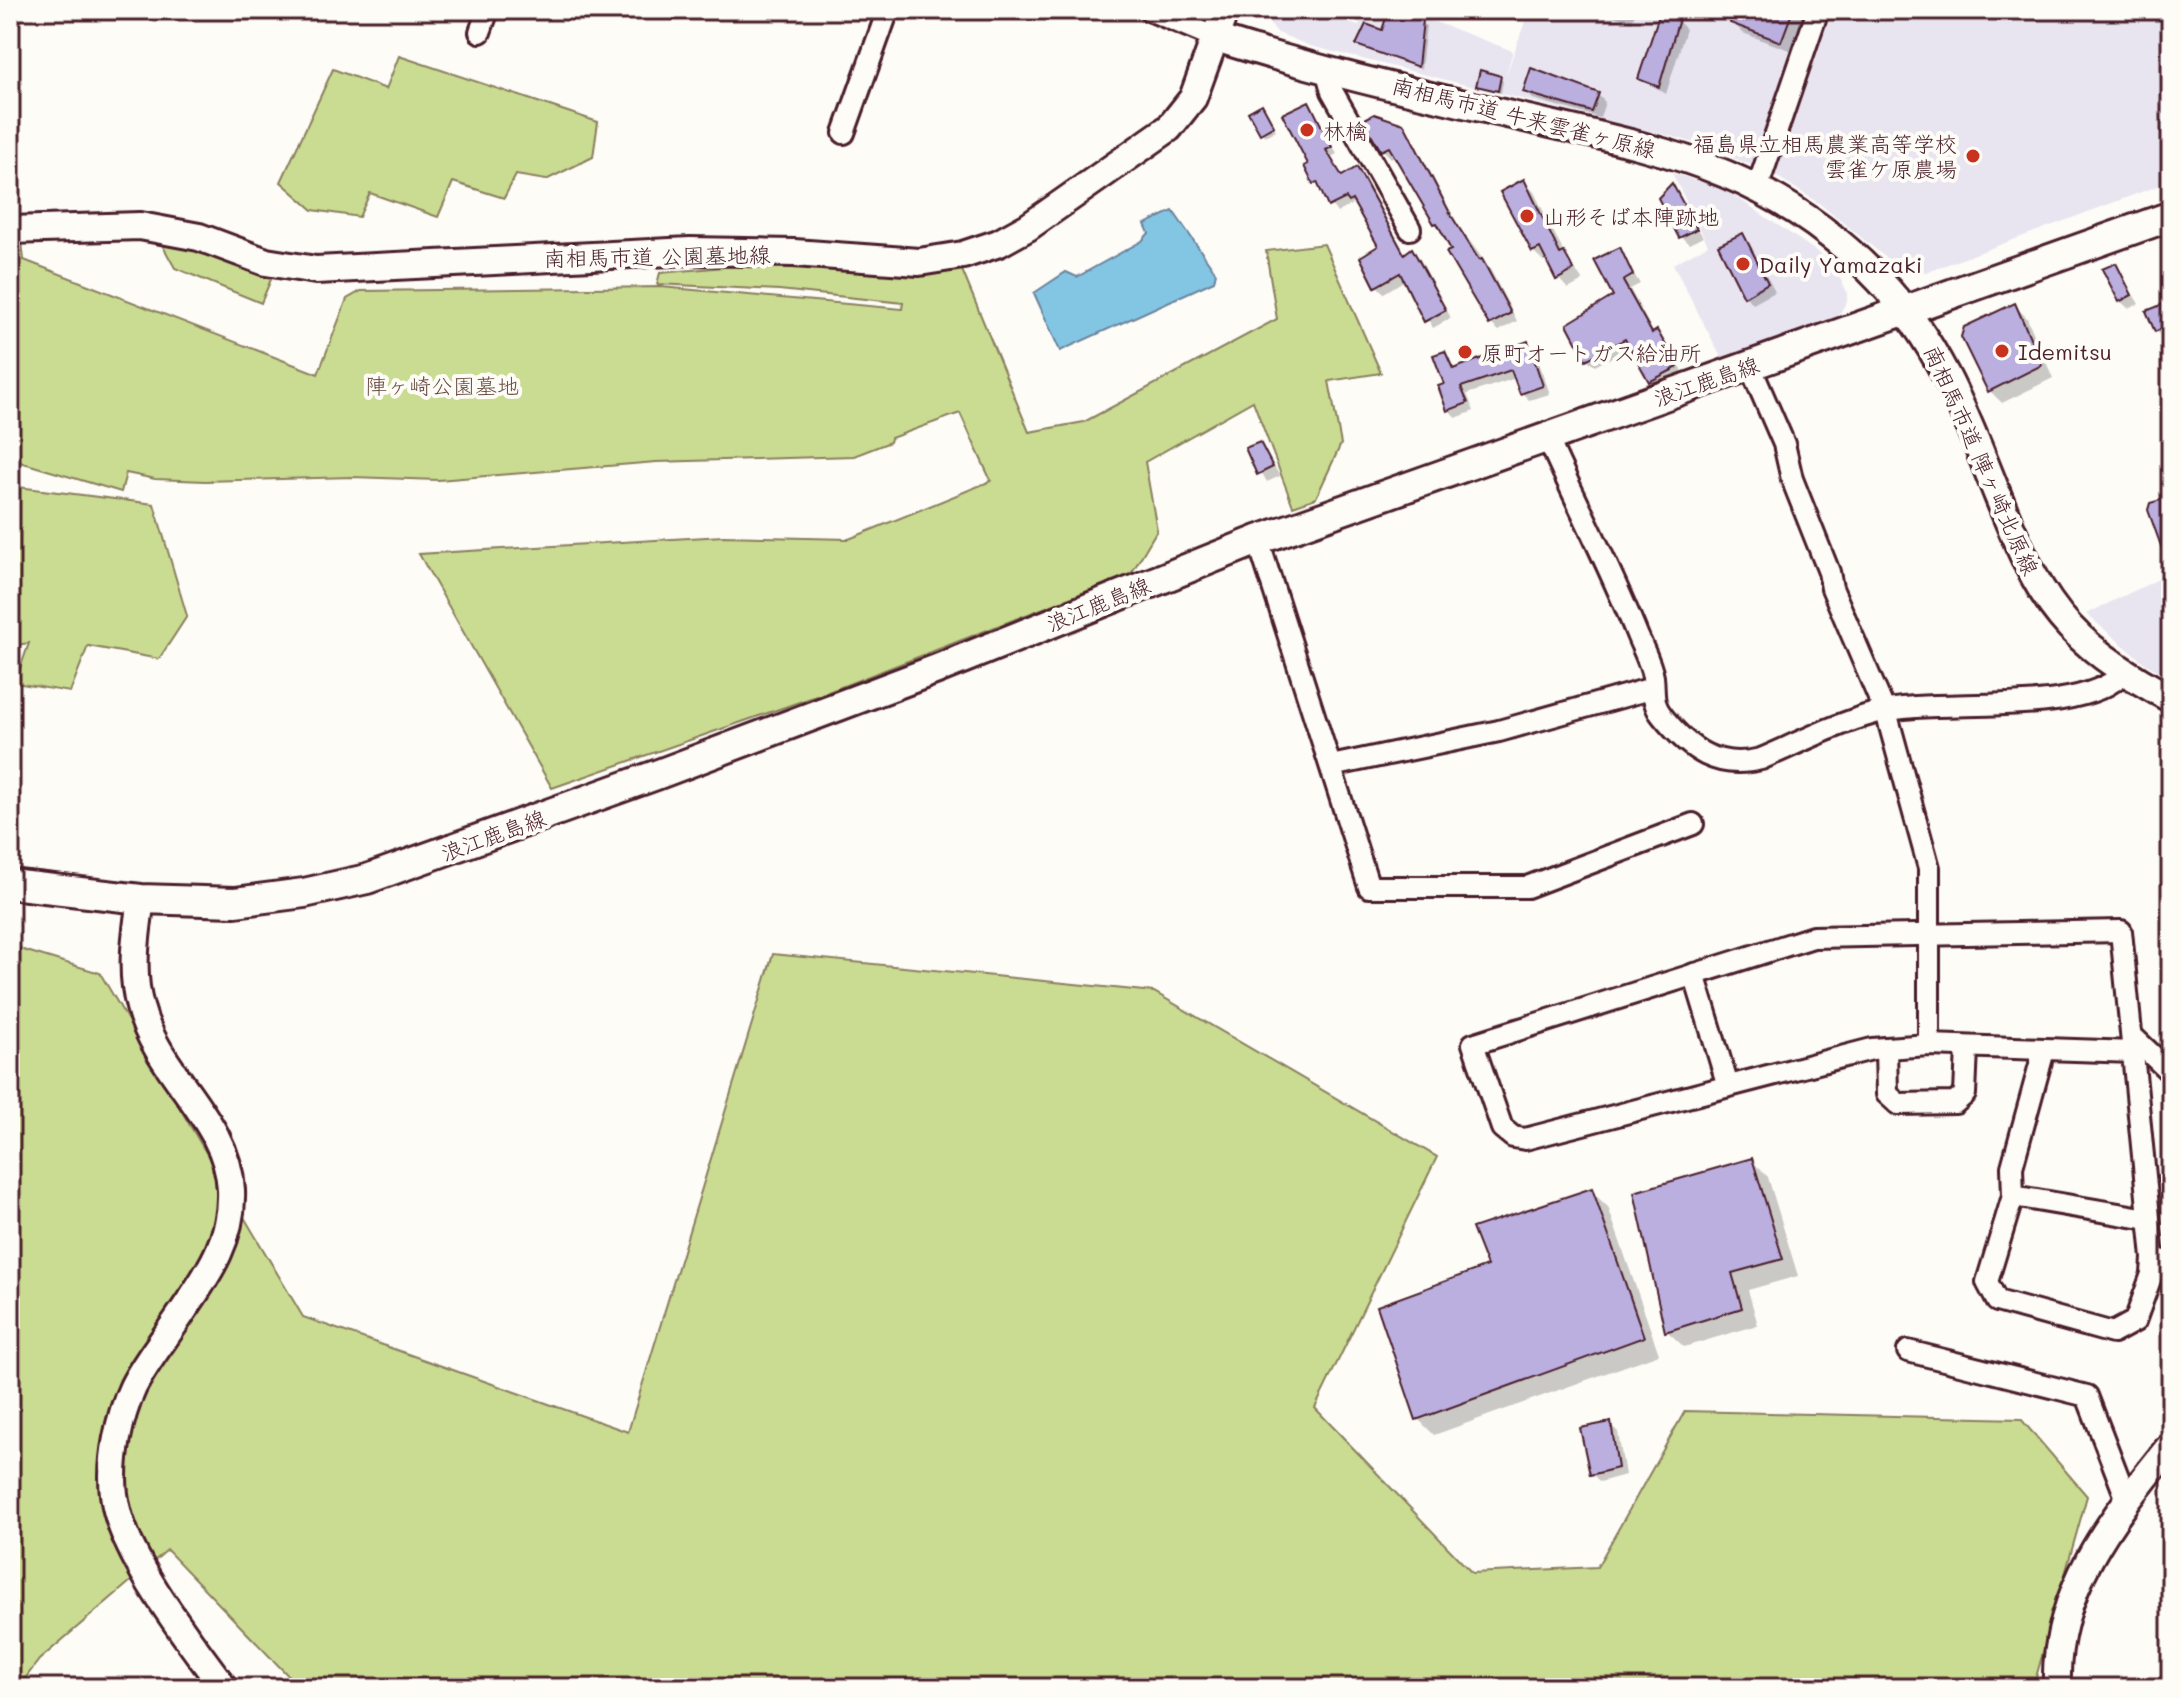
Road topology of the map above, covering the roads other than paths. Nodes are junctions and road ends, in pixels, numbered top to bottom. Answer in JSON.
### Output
{"nodes":[{"id":1,"x":488,"y":10,"type":"edge"},
{"id":2,"x":888,"y":10,"type":"edge"},
{"id":3,"x":1149,"y":10,"type":"edge"},
{"id":4,"x":1225,"y":10,"type":"edge"},
{"id":5,"x":1818,"y":10,"type":"edge"},
{"id":6,"x":480,"y":32,"type":"dead end"},
{"id":7,"x":1216,"y":38,"type":"junction"},
{"id":8,"x":1326,"y":69,"type":"junction"},
{"id":9,"x":844,"y":133,"type":"dead end"},
{"id":10,"x":1758,"y":186,"type":"junction"},
{"id":11,"x":2171,"y":216,"type":"edge"},
{"id":12,"x":1410,"y":229,"type":"dead end"},
{"id":13,"x":10,"y":230,"type":"edge"},
{"id":14,"x":1905,"y":310,"type":"junction"},
{"id":15,"x":1750,"y":366,"type":"junction"},
{"id":16,"x":1547,"y":437,"type":"junction"},
{"id":17,"x":1258,"y":540,"type":"junction"},
{"id":18,"x":2124,"y":672,"type":"junction"},
{"id":19,"x":1653,"y":688,"type":"junction"},
{"id":20,"x":2171,"y":699,"type":"edge"},
{"id":21,"x":1885,"y":711,"type":"junction"},
{"id":22,"x":1331,"y":766,"type":"junction"},
{"id":23,"x":1693,"y":824,"type":"dead end"},
{"id":24,"x":10,"y":884,"type":"edge"},
{"id":25,"x":141,"y":899,"type":"junction"},
{"id":26,"x":1928,"y":934,"type":"junction"},
{"id":27,"x":1694,"y":974,"type":"junction"},
{"id":28,"x":2134,"y":1044,"type":"junction"},
{"id":29,"x":1929,"y":1045,"type":"junction"},
{"id":30,"x":1886,"y":1048,"type":"junction"},
{"id":31,"x":1967,"y":1048,"type":"junction"},
{"id":32,"x":2044,"y":1050,"type":"junction"},
{"id":33,"x":2171,"y":1073,"type":"edge"},
{"id":34,"x":1728,"y":1086,"type":"junction"},
{"id":35,"x":2013,"y":1196,"type":"junction"},
{"id":36,"x":2148,"y":1219,"type":"junction"},
{"id":37,"x":2162,"y":1261,"type":"edge"},
{"id":38,"x":1908,"y":1351,"type":"dead end"},
{"id":39,"x":2171,"y":1445,"type":"edge"},
{"id":40,"x":2127,"y":1500,"type":"junction"},
{"id":41,"x":224,"y":1688,"type":"edge"},
{"id":42,"x":2057,"y":1688,"type":"edge"}],
"edges":[{"from":1,"to":6,"type":"street"},
{"from":2,"to":9,"type":"street"},
{"from":3,"to":7,"type":"street","name":"南相馬市道 牛来雲雀ヶ原線"},
{"from":4,"to":7,"type":"street","name":"南相馬市道 公園墓地線"},
{"from":5,"to":10,"type":"street"},
{"from":7,"to":8,"type":"street","name":"南相馬市道 牛来雲雀ヶ原線"},
{"from":7,"to":13,"type":"street","name":"南相馬市道 公園墓地線"},
{"from":8,"to":10,"type":"street","name":"南相馬市道 牛来雲雀ヶ原線"},
{"from":8,"to":12,"type":"street"},
{"from":10,"to":14,"type":"street","name":"南相馬市道 牛来雲雀ヶ原線"},
{"from":11,"to":14,"type":"main road","name":"浪江鹿島線"},
{"from":14,"to":15,"type":"main road","name":"浪江鹿島線"},
{"from":14,"to":18,"type":"street","name":"南相馬市道 陣ヶ崎北原線"},
{"from":15,"to":16,"type":"main road","name":"浪江鹿島線"},
{"from":15,"to":21,"type":"street"},
{"from":16,"to":17,"type":"main road","name":"浪江鹿島線"},
{"from":16,"to":19,"type":"street"},
{"from":17,"to":22,"type":"street"},
{"from":17,"to":25,"type":"main road","name":"浪江鹿島線"},
{"from":18,"to":20,"type":"street","name":"南相馬市道 陣ヶ崎北原線"},
{"from":18,"to":21,"type":"street"},
{"from":19,"to":21,"type":"street"},
{"from":19,"to":22,"type":"street"},
{"from":21,"to":26,"type":"street"},
{"from":22,"to":23,"type":"street"},
{"from":24,"to":25,"type":"main road","name":"浪江鹿島線"},
{"from":25,"to":41,"type":"street"},
{"from":26,"to":27,"type":"street"},
{"from":26,"to":28,"type":"street"},
{"from":26,"to":29,"type":"street"},
{"from":27,"to":34,"type":"street"},
{"from":27,"to":34,"type":"street"},
{"from":28,"to":32,"type":"street"},
{"from":28,"to":33,"type":"street"},
{"from":28,"to":36,"type":"street"},
{"from":29,"to":30,"type":"street"},
{"from":29,"to":31,"type":"street"},
{"from":30,"to":31,"type":"street"},
{"from":30,"to":34,"type":"street"},
{"from":31,"to":32,"type":"street"},
{"from":32,"to":35,"type":"street"},
{"from":35,"to":36,"type":"street"},
{"from":35,"to":37,"type":"street"},
{"from":36,"to":37,"type":"street"},
{"from":38,"to":40,"type":"street"},
{"from":39,"to":40,"type":"street"},
{"from":40,"to":42,"type":"street"}]}
